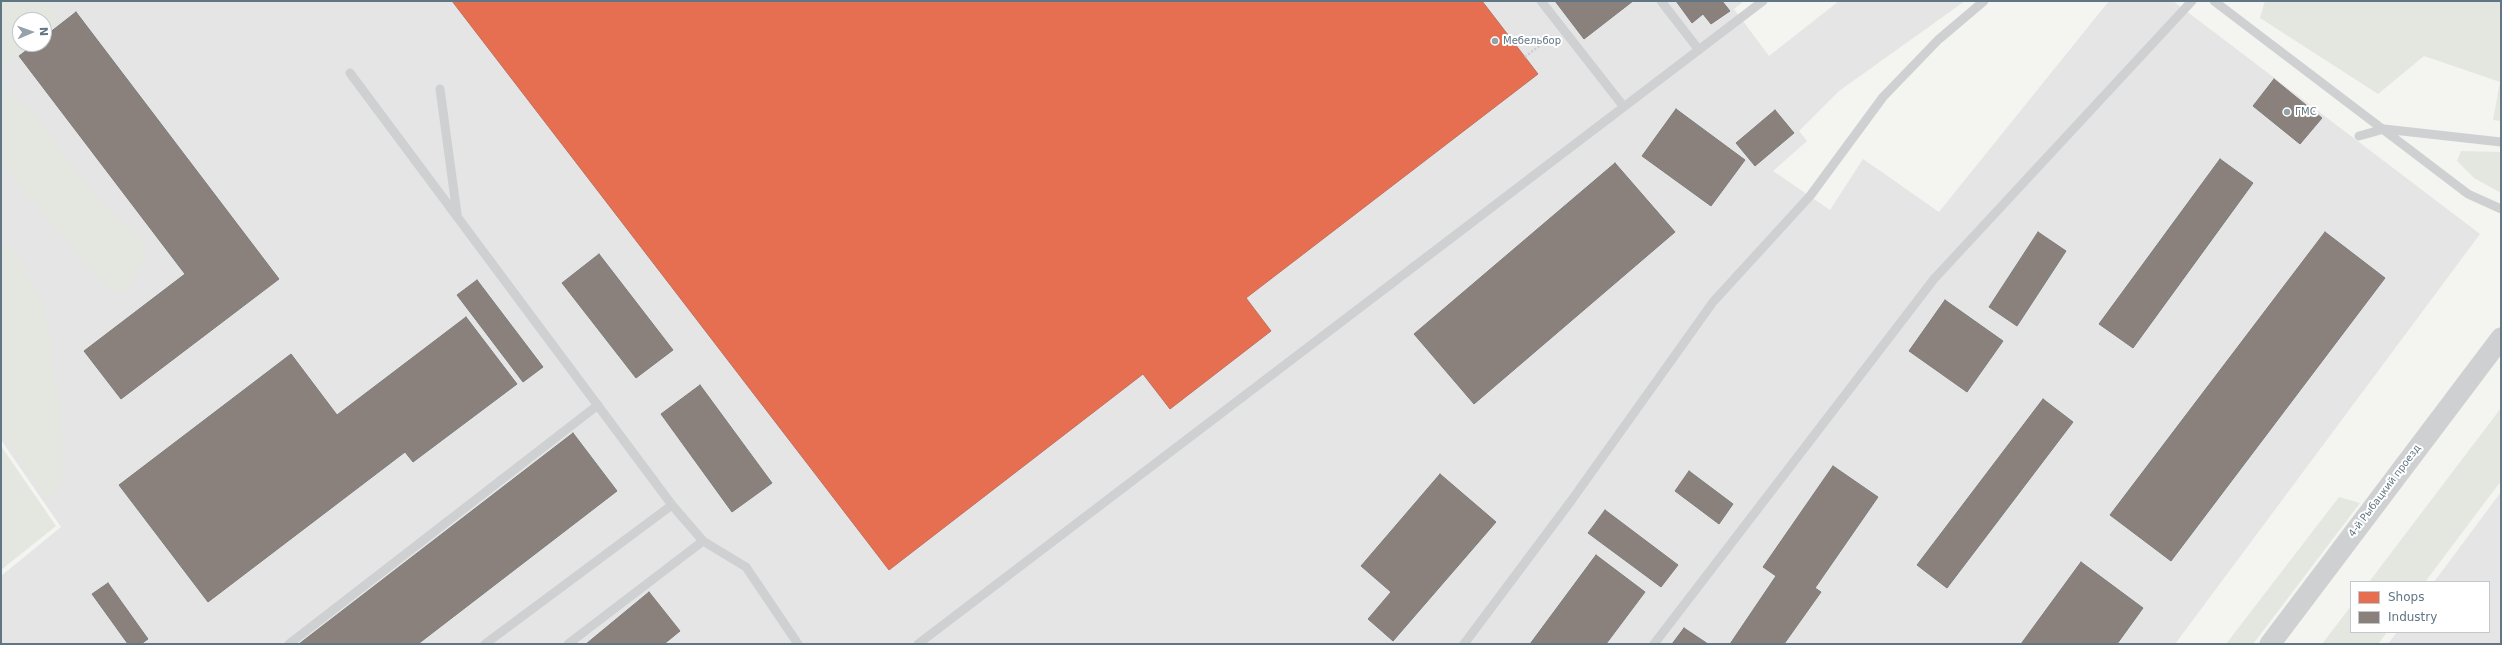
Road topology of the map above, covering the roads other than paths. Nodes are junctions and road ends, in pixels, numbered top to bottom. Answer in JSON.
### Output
{"nodes":[{"id":1,"x":1542,"y":1,"type":"edge"},
{"id":2,"x":1661,"y":1,"type":"edge"},
{"id":3,"x":1763,"y":1,"type":"edge"},
{"id":4,"x":1984,"y":1,"type":"edge"},
{"id":5,"x":2192,"y":1,"type":"edge"},
{"id":6,"x":2214,"y":1,"type":"edge"},
{"id":7,"x":1699,"y":50,"type":"junction"},
{"id":8,"x":350,"y":74,"type":"dead end"},
{"id":9,"x":440,"y":88,"type":"dead end"},
{"id":10,"x":1624,"y":107,"type":"junction"},
{"id":11,"x":2384,"y":129,"type":"junction"},
{"id":12,"x":2359,"y":136,"type":"dead end"},
{"id":13,"x":2501,"y":142,"type":"edge"},
{"id":14,"x":2501,"y":209,"type":"edge"},
{"id":15,"x":457,"y":216,"type":"junction"},
{"id":16,"x":2501,"y":338,"type":"edge"},
{"id":17,"x":598,"y":405,"type":"junction"},
{"id":18,"x":672,"y":505,"type":"junction"},
{"id":19,"x":703,"y":541,"type":"junction"},
{"id":20,"x":289,"y":644,"type":"edge"},
{"id":21,"x":485,"y":644,"type":"edge"},
{"id":22,"x":568,"y":644,"type":"edge"},
{"id":23,"x":797,"y":644,"type":"edge"},
{"id":24,"x":918,"y":644,"type":"edge"},
{"id":25,"x":1464,"y":644,"type":"edge"},
{"id":26,"x":1654,"y":644,"type":"edge"},
{"id":27,"x":2270,"y":644,"type":"edge"}],
"edges":[{"from":1,"to":10,"type":"lane"},
{"from":2,"to":7,"type":"lane"},
{"from":3,"to":7,"type":"lane"},
{"from":4,"to":25,"type":"lane"},
{"from":5,"to":26,"type":"lane"},
{"from":6,"to":11,"type":"lane"},
{"from":7,"to":10,"type":"lane"},
{"from":8,"to":15,"type":"lane"},
{"from":9,"to":15,"type":"lane"},
{"from":10,"to":24,"type":"lane"},
{"from":11,"to":12,"type":"lane"},
{"from":11,"to":13,"type":"lane"},
{"from":11,"to":14,"type":"lane"},
{"from":15,"to":17,"type":"lane"},
{"from":16,"to":27,"type":"street","name":"4-й Рыбацкий проезд"},
{"from":17,"to":18,"type":"lane"},
{"from":17,"to":20,"type":"lane"},
{"from":18,"to":19,"type":"lane"},
{"from":18,"to":21,"type":"lane"},
{"from":19,"to":22,"type":"lane"},
{"from":19,"to":23,"type":"lane"}]}
